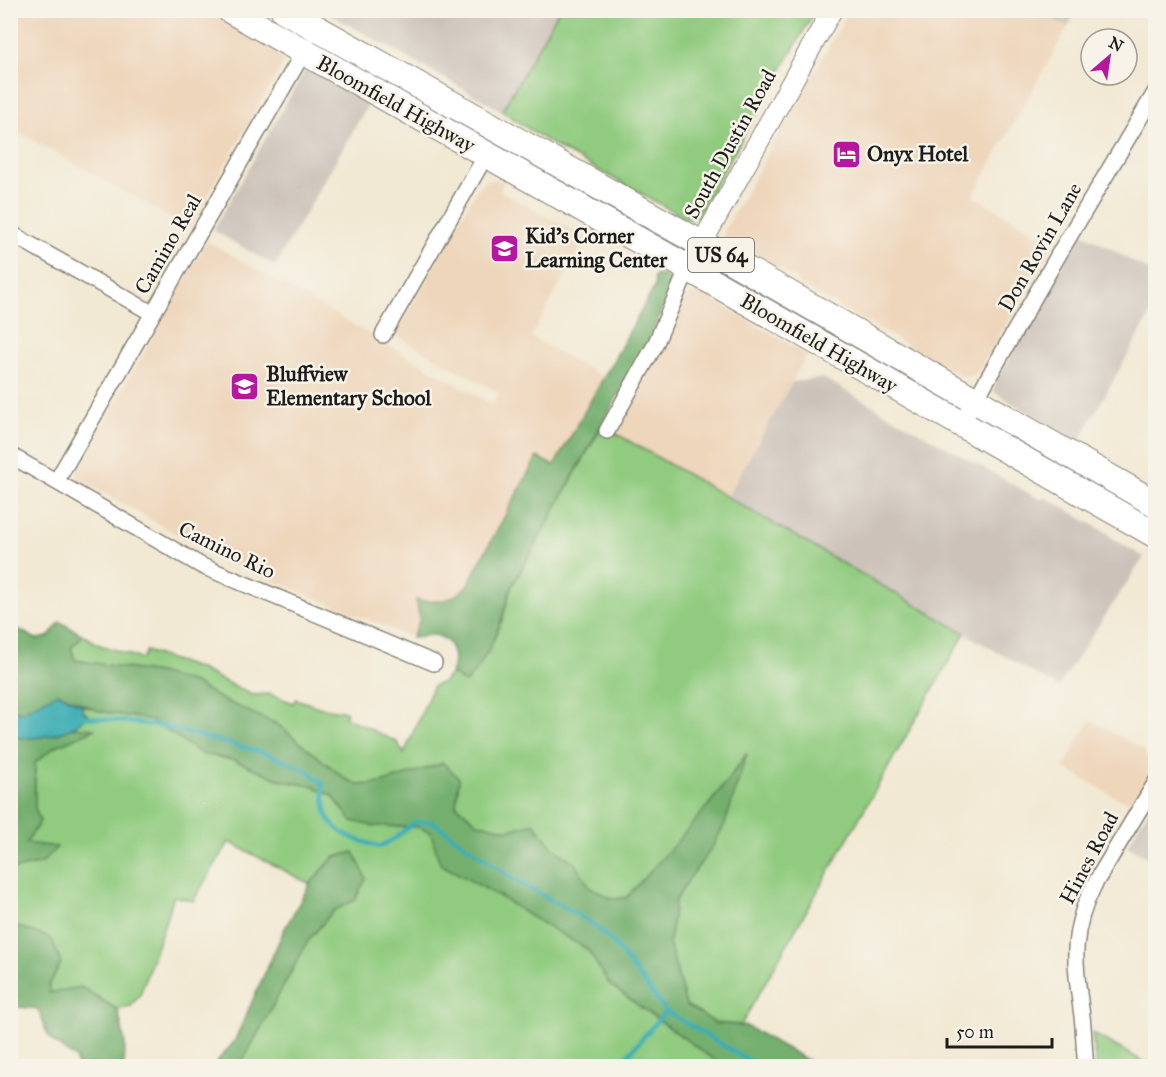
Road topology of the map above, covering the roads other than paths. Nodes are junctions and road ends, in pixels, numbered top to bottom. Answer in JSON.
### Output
{"nodes":[{"id":1,"x":230,"y":10,"type":"edge"},
{"id":2,"x":284,"y":10,"type":"edge"},
{"id":3,"x":832,"y":10,"type":"edge"},
{"id":4,"x":316,"y":29,"type":"junction"},
{"id":5,"x":303,"y":52,"type":"junction"},
{"id":6,"x":1155,"y":91,"type":"edge"},
{"id":7,"x":486,"y":154,"type":"junction"},
{"id":8,"x":10,"y":233,"type":"edge"},
{"id":9,"x":702,"y":243,"type":"junction"},
{"id":10,"x":688,"y":268,"type":"junction"},
{"id":11,"x":152,"y":313,"type":"junction"},
{"id":12,"x":383,"y":335,"type":"dead end"},
{"id":13,"x":976,"y":401,"type":"junction"},
{"id":14,"x":961,"y":425,"type":"junction"},
{"id":15,"x":607,"y":431,"type":"dead end"},
{"id":16,"x":10,"y":455,"type":"edge"},
{"id":17,"x":57,"y":480,"type":"junction"},
{"id":18,"x":1155,"y":504,"type":"edge"},
{"id":19,"x":1155,"y":535,"type":"edge"},
{"id":20,"x":434,"y":663,"type":"dead end"},
{"id":21,"x":1155,"y":782,"type":"edge"},
{"id":22,"x":1086,"y":1066,"type":"edge"}],
"edges":[{"from":1,"to":5,"type":"highway","name":"Bloomfield Highway","number":"US 64"},
{"from":2,"to":4,"type":"highway","name":"Bloomfield Highway","number":"US 64"},
{"from":3,"to":9,"type":"street","name":"South Dustin Road"},
{"from":4,"to":5,"type":"street","name":"Camino Real"},
{"from":4,"to":9,"type":"highway","name":"Bloomfield Highway","number":"US 64"},
{"from":5,"to":7,"type":"highway","name":"Bloomfield Highway","number":"US 64"},
{"from":5,"to":11,"type":"street","name":"Camino Real"},
{"from":6,"to":13,"type":"street","name":"Don Rovin Lane"},
{"from":7,"to":10,"type":"highway","name":"Bloomfield Highway","number":"US 64"},
{"from":7,"to":12,"type":"street"},
{"from":8,"to":11,"type":"street"},
{"from":9,"to":10,"type":"street","name":"South Dustin Road"},
{"from":9,"to":13,"type":"highway","name":"Bloomfield Highway","number":"US 64"},
{"from":10,"to":14,"type":"highway","name":"Bloomfield Highway","number":"US 64"},
{"from":10,"to":15,"type":"street","name":"South Dustin Road"},
{"from":11,"to":17,"type":"street","name":"Camino Real"},
{"from":13,"to":14,"type":"street","name":"Don Rovin Lane"},
{"from":13,"to":18,"type":"highway","name":"Bloomfield Highway","number":"US 64"},
{"from":14,"to":19,"type":"highway","name":"Bloomfield Highway","number":"US 64"},
{"from":16,"to":17,"type":"street","name":"Camino Rio"},
{"from":17,"to":20,"type":"street","name":"Camino Rio"},
{"from":21,"to":22,"type":"street","name":"Hines Road"}]}
